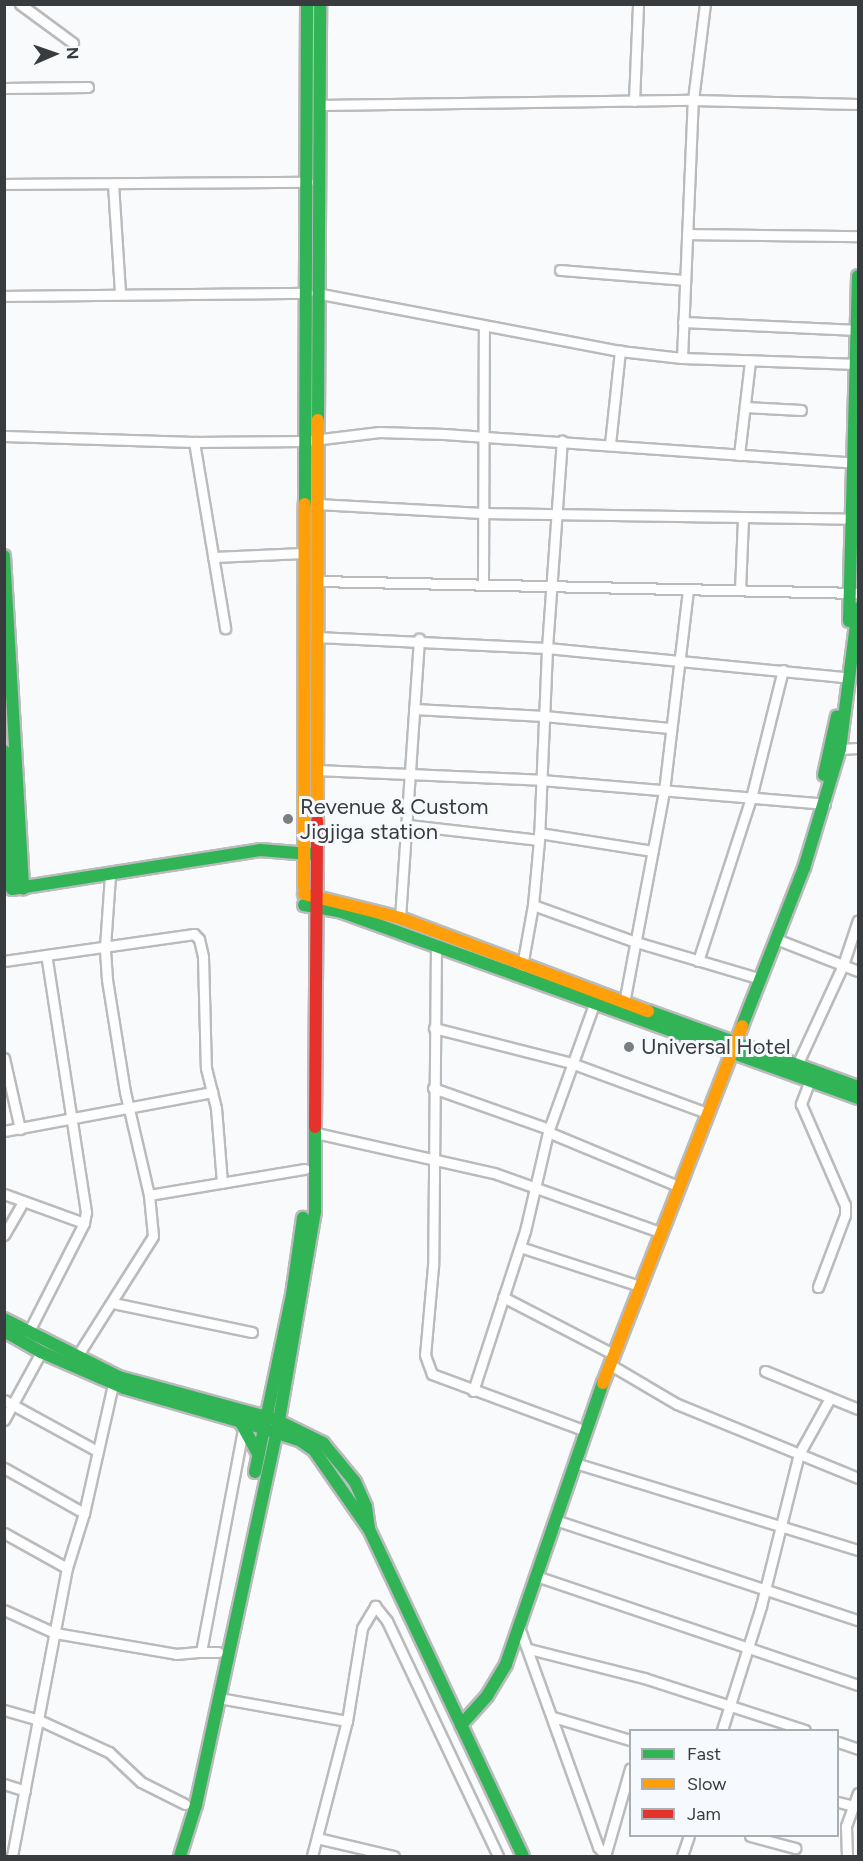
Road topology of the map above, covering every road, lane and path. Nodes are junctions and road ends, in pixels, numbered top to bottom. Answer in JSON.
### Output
{"nodes":[{"id":1,"x":20,"y":4,"type":"edge"},
{"id":2,"x":307,"y":4,"type":"edge"},
{"id":3,"x":320,"y":4,"type":"edge"},
{"id":4,"x":638,"y":4,"type":"edge"},
{"id":5,"x":705,"y":4,"type":"edge"},
{"id":6,"x":73,"y":43,"type":"dead end"},
{"id":7,"x":4,"y":87,"type":"edge"},
{"id":8,"x":88,"y":87,"type":"dead end"},
{"id":9,"x":693,"y":100,"type":"junction"},
{"id":10,"x":634,"y":101,"type":"junction"},
{"id":11,"x":858,"y":104,"type":"edge"},
{"id":12,"x":320,"y":105,"type":"junction"},
{"id":13,"x":308,"y":182,"type":"junction"},
{"id":14,"x":4,"y":184,"type":"edge"},
{"id":15,"x":113,"y":184,"type":"junction"},
{"id":16,"x":687,"y":234,"type":"junction"},
{"id":17,"x":858,"y":236,"type":"edge"},
{"id":18,"x":560,"y":270,"type":"dead end"},
{"id":19,"x":858,"y":276,"type":"edge"},
{"id":20,"x":685,"y":280,"type":"junction"},
{"id":21,"x":120,"y":292,"type":"junction"},
{"id":22,"x":314,"y":293,"type":"junction"},
{"id":23,"x":4,"y":296,"type":"edge"},
{"id":24,"x":683,"y":322,"type":"junction"},
{"id":25,"x":484,"y":326,"type":"junction"},
{"id":26,"x":858,"y":330,"type":"edge"},
{"id":27,"x":620,"y":351,"type":"junction"},
{"id":28,"x":682,"y":358,"type":"junction"},
{"id":29,"x":750,"y":361,"type":"junction"},
{"id":30,"x":857,"y":363,"type":"junction"},
{"id":31,"x":745,"y":407,"type":"junction"},
{"id":32,"x":801,"y":410,"type":"dead end"},
{"id":33,"x":4,"y":436,"type":"edge"},
{"id":34,"x":481,"y":436,"type":"junction"},
{"id":35,"x":310,"y":441,"type":"junction"},
{"id":36,"x":562,"y":441,"type":"junction"},
{"id":37,"x":194,"y":442,"type":"junction"},
{"id":38,"x":610,"y":444,"type":"junction"},
{"id":39,"x":739,"y":455,"type":"junction"},
{"id":40,"x":855,"y":463,"type":"junction"},
{"id":41,"x":317,"y":504,"type":"junction"},
{"id":42,"x":482,"y":513,"type":"junction"},
{"id":43,"x":557,"y":514,"type":"junction"},
{"id":44,"x":742,"y":517,"type":"junction"},
{"id":45,"x":854,"y":519,"type":"junction"},
{"id":46,"x":304,"y":553,"type":"junction"},
{"id":47,"x":4,"y":556,"type":"edge"},
{"id":48,"x":213,"y":557,"type":"junction"},
{"id":49,"x":316,"y":581,"type":"junction"},
{"id":50,"x":483,"y":585,"type":"junction"},
{"id":51,"x":552,"y":586,"type":"junction"},
{"id":52,"x":688,"y":589,"type":"junction"},
{"id":53,"x":740,"y":590,"type":"junction"},
{"id":54,"x":855,"y":594,"type":"edge"},
{"id":55,"x":858,"y":608,"type":"edge"},
{"id":56,"x":225,"y":628,"type":"dead end"},
{"id":57,"x":316,"y":637,"type":"junction"},
{"id":58,"x":419,"y":639,"type":"junction"},
{"id":59,"x":547,"y":648,"type":"junction"},
{"id":60,"x":678,"y":658,"type":"junction"},
{"id":61,"x":783,"y":670,"type":"junction"},
{"id":62,"x":851,"y":673,"type":"edge"},
{"id":63,"x":414,"y":709,"type":"junction"},
{"id":64,"x":544,"y":716,"type":"junction"},
{"id":65,"x":669,"y":728,"type":"junction"},
{"id":66,"x":840,"y":748,"type":"junction"},
{"id":67,"x":858,"y":748,"type":"edge"},
{"id":68,"x":4,"y":751,"type":"edge"},
{"id":69,"x":316,"y":770,"type":"junction"},
{"id":70,"x":410,"y":771,"type":"junction"},
{"id":71,"x":540,"y":780,"type":"junction"},
{"id":72,"x":664,"y":791,"type":"junction"},
{"id":73,"x":751,"y":798,"type":"junction"},
{"id":74,"x":821,"y":804,"type":"junction"},
{"id":75,"x":408,"y":825,"type":"junction"},
{"id":76,"x":539,"y":836,"type":"junction"},
{"id":77,"x":653,"y":851,"type":"junction"},
{"id":78,"x":308,"y":853,"type":"junction"},
{"id":79,"x":110,"y":875,"type":"junction"},
{"id":80,"x":13,"y":889,"type":"edge"},
{"id":81,"x":309,"y":900,"type":"junction"},
{"id":82,"x":533,"y":904,"type":"junction"},
{"id":83,"x":400,"y":918,"type":"junction"},
{"id":84,"x":858,"y":920,"type":"edge"},
{"id":85,"x":777,"y":939,"type":"junction"},
{"id":86,"x":636,"y":942,"type":"junction"},
{"id":87,"x":436,"y":945,"type":"junction"},
{"id":88,"x":105,"y":947,"type":"junction"},
{"id":89,"x":46,"y":955,"type":"junction"},
{"id":90,"x":4,"y":961,"type":"edge"},
{"id":91,"x":698,"y":961,"type":"junction"},
{"id":92,"x":843,"y":965,"type":"junction"},
{"id":93,"x":522,"y":966,"type":"junction"},
{"id":94,"x":858,"y":971,"type":"edge"},
{"id":95,"x":754,"y":977,"type":"junction"},
{"id":96,"x":624,"y":1003,"type":"junction"},
{"id":97,"x":594,"y":1004,"type":"junction"},
{"id":98,"x":434,"y":1028,"type":"junction"},
{"id":99,"x":732,"y":1046,"type":"junction"},
{"id":100,"x":4,"y":1058,"type":"edge"},
{"id":101,"x":571,"y":1063,"type":"junction"},
{"id":102,"x":797,"y":1065,"type":"junction"},
{"id":103,"x":810,"y":1080,"type":"junction"},
{"id":104,"x":858,"y":1087,"type":"edge"},
{"id":105,"x":433,"y":1088,"type":"junction"},
{"id":106,"x":212,"y":1092,"type":"junction"},
{"id":107,"x":858,"y":1098,"type":"edge"},
{"id":108,"x":129,"y":1109,"type":"junction"},
{"id":109,"x":706,"y":1113,"type":"junction"},
{"id":110,"x":69,"y":1120,"type":"junction"},
{"id":111,"x":20,"y":1129,"type":"junction"},
{"id":112,"x":4,"y":1131,"type":"edge"},
{"id":113,"x":549,"y":1131,"type":"junction"},
{"id":114,"x":316,"y":1133,"type":"junction"},
{"id":115,"x":432,"y":1158,"type":"junction"},
{"id":116,"x":305,"y":1169,"type":"junction"},
{"id":117,"x":222,"y":1183,"type":"junction"},
{"id":118,"x":678,"y":1186,"type":"junction"},
{"id":119,"x":536,"y":1187,"type":"junction"},
{"id":120,"x":4,"y":1194,"type":"edge"},
{"id":121,"x":149,"y":1195,"type":"junction"},
{"id":122,"x":23,"y":1202,"type":"junction"},
{"id":123,"x":84,"y":1223,"type":"junction"},
{"id":124,"x":660,"y":1232,"type":"junction"},
{"id":125,"x":4,"y":1235,"type":"edge"},
{"id":126,"x":520,"y":1247,"type":"junction"},
{"id":127,"x":639,"y":1286,"type":"junction"},
{"id":128,"x":818,"y":1287,"type":"dead end"},
{"id":129,"x":503,"y":1297,"type":"junction"},
{"id":130,"x":114,"y":1304,"type":"junction"},
{"id":131,"x":4,"y":1319,"type":"edge"},
{"id":132,"x":4,"y":1331,"type":"edge"},
{"id":133,"x":252,"y":1332,"type":"dead end"},
{"id":134,"x":28,"y":1333,"type":"junction"},
{"id":135,"x":41,"y":1352,"type":"junction"},
{"id":136,"x":76,"y":1358,"type":"junction"},
{"id":137,"x":611,"y":1359,"type":"junction"},
{"id":138,"x":765,"y":1371,"type":"dead end"},
{"id":139,"x":114,"y":1384,"type":"junction"},
{"id":140,"x":473,"y":1391,"type":"junction"},
{"id":141,"x":830,"y":1398,"type":"junction"},
{"id":142,"x":9,"y":1402,"type":"edge"},
{"id":143,"x":858,"y":1409,"type":"edge"},
{"id":144,"x":4,"y":1420,"type":"edge"},
{"id":145,"x":242,"y":1423,"type":"junction"},
{"id":146,"x":264,"y":1423,"type":"junction"},
{"id":147,"x":277,"y":1425,"type":"junction"},
{"id":148,"x":585,"y":1431,"type":"junction"},
{"id":149,"x":97,"y":1451,"type":"junction"},
{"id":150,"x":799,"y":1454,"type":"junction"},
{"id":151,"x":258,"y":1455,"type":"junction"},
{"id":152,"x":575,"y":1463,"type":"junction"},
{"id":153,"x":4,"y":1468,"type":"edge"},
{"id":154,"x":858,"y":1478,"type":"edge"},
{"id":155,"x":84,"y":1513,"type":"junction"},
{"id":156,"x":555,"y":1520,"type":"junction"},
{"id":157,"x":780,"y":1524,"type":"junction"},
{"id":158,"x":4,"y":1533,"type":"edge"},
{"id":159,"x":858,"y":1550,"type":"edge"},
{"id":160,"x":67,"y":1568,"type":"junction"},
{"id":161,"x":536,"y":1576,"type":"junction"},
{"id":162,"x":766,"y":1587,"type":"junction"},
{"id":163,"x":4,"y":1610,"type":"edge"},
{"id":164,"x":858,"y":1620,"type":"edge"},
{"id":165,"x":519,"y":1627,"type":"junction"},
{"id":166,"x":55,"y":1633,"type":"junction"},
{"id":167,"x":749,"y":1647,"type":"junction"},
{"id":168,"x":528,"y":1650,"type":"junction"},
{"id":169,"x":201,"y":1652,"type":"junction"},
{"id":170,"x":218,"y":1652,"type":"junction"},
{"id":171,"x":858,"y":1685,"type":"edge"},
{"id":172,"x":219,"y":1698,"type":"junction"},
{"id":173,"x":730,"y":1705,"type":"junction"},
{"id":174,"x":4,"y":1710,"type":"edge"},
{"id":175,"x":553,"y":1717,"type":"junction"},
{"id":176,"x":39,"y":1720,"type":"junction"},
{"id":177,"x":347,"y":1721,"type":"junction"},
{"id":178,"x":461,"y":1725,"type":"junction"},
{"id":179,"x":723,"y":1729,"type":"edge"},
{"id":180,"x":799,"y":1729,"type":"edge"},
{"id":181,"x":629,"y":1740,"type":"edge"},
{"id":182,"x":839,"y":1743,"type":"edge"},
{"id":183,"x":858,"y":1749,"type":"edge"},
{"id":184,"x":629,"y":1772,"type":"edge"},
{"id":185,"x":4,"y":1784,"type":"edge"},
{"id":186,"x":25,"y":1791,"type":"junction"},
{"id":187,"x":857,"y":1800,"type":"edge"},
{"id":188,"x":839,"y":1802,"type":"edge"},
{"id":189,"x":185,"y":1804,"type":"junction"},
{"id":190,"x":185,"y":1832,"type":"junction"},
{"id":191,"x":689,"y":1837,"type":"edge"},
{"id":192,"x":754,"y":1837,"type":"edge"},
{"id":193,"x":317,"y":1838,"type":"junction"},
{"id":194,"x":795,"y":1848,"type":"dead end"},
{"id":195,"x":389,"y":1856,"type":"edge"},
{"id":196,"x":605,"y":1856,"type":"edge"},
{"id":197,"x":12,"y":1857,"type":"edge"},
{"id":198,"x":180,"y":1857,"type":"edge"},
{"id":199,"x":312,"y":1857,"type":"edge"},
{"id":200,"x":498,"y":1857,"type":"edge"},
{"id":201,"x":523,"y":1857,"type":"edge"},
{"id":202,"x":682,"y":1857,"type":"edge"},
{"id":203,"x":847,"y":1857,"type":"edge"}],
"edges":[{"from":1,"to":6,"type":"street"},
{"from":2,"to":13,"type":"main road"},
{"from":3,"to":12,"type":"main road"},
{"from":4,"to":10,"type":"street"},
{"from":5,"to":9,"type":"street"},
{"from":7,"to":8,"type":"street"},
{"from":9,"to":10,"type":"street"},
{"from":9,"to":11,"type":"street"},
{"from":9,"to":16,"type":"street"},
{"from":10,"to":12,"type":"street"},
{"from":12,"to":22,"type":"main road"},
{"from":13,"to":15,"type":"street"},
{"from":13,"to":22,"type":"main road"},
{"from":14,"to":15,"type":"street"},
{"from":15,"to":21,"type":"street"},
{"from":16,"to":17,"type":"street"},
{"from":16,"to":20,"type":"street"},
{"from":18,"to":20,"type":"street"},
{"from":19,"to":26,"type":"main road"},
{"from":20,"to":24,"type":"street"},
{"from":21,"to":22,"type":"street"},
{"from":21,"to":23,"type":"street"},
{"from":22,"to":25,"type":"street"},
{"from":22,"to":35,"type":"main road"},
{"from":24,"to":26,"type":"street"},
{"from":24,"to":28,"type":"street"},
{"from":25,"to":27,"type":"street"},
{"from":25,"to":34,"type":"street"},
{"from":26,"to":30,"type":"main road"},
{"from":27,"to":28,"type":"street"},
{"from":27,"to":38,"type":"street"},
{"from":28,"to":29,"type":"street"},
{"from":29,"to":30,"type":"street"},
{"from":29,"to":31,"type":"street"},
{"from":30,"to":40,"type":"main road"},
{"from":31,"to":32,"type":"street"},
{"from":31,"to":39,"type":"street"},
{"from":33,"to":37,"type":"street"},
{"from":34,"to":35,"type":"street"},
{"from":34,"to":36,"type":"street"},
{"from":34,"to":42,"type":"street"},
{"from":35,"to":37,"type":"street"},
{"from":35,"to":41,"type":"main road"},
{"from":35,"to":46,"type":"main road"},
{"from":36,"to":38,"type":"street"},
{"from":36,"to":43,"type":"street"},
{"from":37,"to":48,"type":"street"},
{"from":38,"to":39,"type":"street"},
{"from":39,"to":40,"type":"street"},
{"from":40,"to":45,"type":"main road"},
{"from":41,"to":42,"type":"street"},
{"from":41,"to":49,"type":"main road"},
{"from":42,"to":43,"type":"street"},
{"from":42,"to":50,"type":"street"},
{"from":43,"to":44,"type":"street"},
{"from":43,"to":51,"type":"street"},
{"from":44,"to":45,"type":"street"},
{"from":44,"to":53,"type":"street"},
{"from":45,"to":54,"type":"main road"},
{"from":46,"to":48,"type":"street"},
{"from":46,"to":78,"type":"main road"},
{"from":47,"to":80,"type":"main road"},
{"from":48,"to":56,"type":"street"},
{"from":49,"to":50,"type":"street"},
{"from":49,"to":57,"type":"main road"},
{"from":50,"to":51,"type":"street"},
{"from":51,"to":52,"type":"street"},
{"from":51,"to":59,"type":"street"},
{"from":52,"to":53,"type":"street"},
{"from":52,"to":60,"type":"street"},
{"from":53,"to":54,"type":"street"},
{"from":54,"to":62,"type":"main road"},
{"from":55,"to":62,"type":"main road"},
{"from":57,"to":58,"type":"street"},
{"from":57,"to":69,"type":"main road"},
{"from":58,"to":59,"type":"street"},
{"from":58,"to":63,"type":"street"},
{"from":59,"to":60,"type":"street"},
{"from":59,"to":64,"type":"street"},
{"from":60,"to":61,"type":"street"},
{"from":60,"to":65,"type":"street"},
{"from":61,"to":62,"type":"street"},
{"from":61,"to":73,"type":"street"},
{"from":62,"to":66,"type":"main road"},
{"from":62,"to":74,"type":"main road"},
{"from":63,"to":64,"type":"street"},
{"from":63,"to":70,"type":"street"},
{"from":64,"to":65,"type":"street"},
{"from":64,"to":71,"type":"street"},
{"from":65,"to":72,"type":"street"},
{"from":66,"to":67,"type":"street"},
{"from":66,"to":74,"type":"main road"},
{"from":68,"to":80,"type":"main road"},
{"from":69,"to":70,"type":"street"},
{"from":69,"to":78,"type":"main road"},
{"from":70,"to":71,"type":"street"},
{"from":70,"to":75,"type":"street"},
{"from":71,"to":72,"type":"street"},
{"from":71,"to":76,"type":"street"},
{"from":72,"to":73,"type":"street"},
{"from":72,"to":77,"type":"street"},
{"from":73,"to":74,"type":"street"},
{"from":73,"to":91,"type":"street"},
{"from":74,"to":85,"type":"main road"},
{"from":74,"to":95,"type":"main road"},
{"from":75,"to":76,"type":"street"},
{"from":75,"to":83,"type":"street"},
{"from":76,"to":77,"type":"street"},
{"from":76,"to":82,"type":"street"},
{"from":77,"to":86,"type":"street"},
{"from":78,"to":79,"type":"main road"},
{"from":78,"to":81,"type":"main road"},
{"from":79,"to":80,"type":"main road"},
{"from":79,"to":88,"type":"street"},
{"from":81,"to":83,"type":"main road"},
{"from":81,"to":87,"type":"main road"},
{"from":81,"to":114,"type":"main road"},
{"from":81,"to":116,"type":"main road"},
{"from":82,"to":86,"type":"street"},
{"from":82,"to":93,"type":"street"},
{"from":83,"to":93,"type":"main road"},
{"from":84,"to":92,"type":"street"},
{"from":85,"to":92,"type":"street"},
{"from":85,"to":99,"type":"main road"},
{"from":86,"to":91,"type":"street"},
{"from":86,"to":96,"type":"street"},
{"from":87,"to":97,"type":"main road"},
{"from":87,"to":98,"type":"street"},
{"from":88,"to":89,"type":"street"},
{"from":88,"to":106,"type":"street"},
{"from":88,"to":108,"type":"street"},
{"from":89,"to":90,"type":"street"},
{"from":89,"to":110,"type":"street"},
{"from":91,"to":95,"type":"street"},
{"from":92,"to":94,"type":"street"},
{"from":92,"to":102,"type":"street"},
{"from":93,"to":96,"type":"main road"},
{"from":95,"to":99,"type":"main road"},
{"from":96,"to":99,"type":"main road"},
{"from":97,"to":99,"type":"main road"},
{"from":97,"to":101,"type":"street"},
{"from":98,"to":101,"type":"street"},
{"from":98,"to":105,"type":"street"},
{"from":99,"to":102,"type":"main road"},
{"from":99,"to":103,"type":"main road"},
{"from":99,"to":109,"type":"main road"},
{"from":100,"to":111,"type":"street"},
{"from":101,"to":109,"type":"street"},
{"from":101,"to":113,"type":"street"},
{"from":102,"to":104,"type":"main road"},
{"from":103,"to":107,"type":"main road"},
{"from":103,"to":128,"type":"street"},
{"from":105,"to":113,"type":"street"},
{"from":105,"to":115,"type":"street"},
{"from":106,"to":108,"type":"street"},
{"from":106,"to":117,"type":"street"},
{"from":108,"to":110,"type":"street"},
{"from":108,"to":121,"type":"street"},
{"from":109,"to":118,"type":"main road"},
{"from":110,"to":111,"type":"street"},
{"from":110,"to":123,"type":"street"},
{"from":111,"to":112,"type":"street"},
{"from":113,"to":118,"type":"street"},
{"from":113,"to":119,"type":"street"},
{"from":114,"to":115,"type":"street"},
{"from":114,"to":147,"type":"main road"},
{"from":115,"to":119,"type":"street"},
{"from":115,"to":140,"type":"street"},
{"from":116,"to":117,"type":"street"},
{"from":116,"to":146,"type":"main road"},
{"from":117,"to":121,"type":"street"},
{"from":118,"to":124,"type":"main road"},
{"from":119,"to":124,"type":"street"},
{"from":119,"to":126,"type":"street"},
{"from":120,"to":122,"type":"street"},
{"from":121,"to":130,"type":"street"},
{"from":122,"to":123,"type":"street"},
{"from":122,"to":125,"type":"street"},
{"from":123,"to":134,"type":"street"},
{"from":124,"to":127,"type":"main road"},
{"from":126,"to":127,"type":"street"},
{"from":126,"to":129,"type":"street"},
{"from":127,"to":137,"type":"main road"},
{"from":129,"to":137,"type":"street"},
{"from":129,"to":140,"type":"street"},
{"from":130,"to":133,"type":"street"},
{"from":130,"to":136,"type":"street"},
{"from":131,"to":134,"type":"main road"},
{"from":132,"to":135,"type":"main road"},
{"from":134,"to":136,"type":"main road"},
{"from":135,"to":139,"type":"main road"},
{"from":135,"to":142,"type":"street"},
{"from":136,"to":146,"type":"main road"},
{"from":137,"to":148,"type":"main road"},
{"from":137,"to":150,"type":"street"},
{"from":138,"to":141,"type":"street"},
{"from":139,"to":145,"type":"main road"},
{"from":139,"to":149,"type":"street"},
{"from":140,"to":148,"type":"street"},
{"from":141,"to":143,"type":"street"},
{"from":141,"to":150,"type":"street"},
{"from":142,"to":144,"type":"street"},
{"from":142,"to":149,"type":"street"},
{"from":145,"to":146,"type":"main road"},
{"from":145,"to":151,"type":"main road"},
{"from":145,"to":169,"type":"street"},
{"from":146,"to":147,"type":"main road"},
{"from":146,"to":151,"type":"main road"},
{"from":147,"to":172,"type":"main road"},
{"from":147,"to":178,"type":"main road"},
{"from":148,"to":152,"type":"main road"},
{"from":149,"to":155,"type":"street"},
{"from":150,"to":154,"type":"street"},
{"from":150,"to":157,"type":"street"},
{"from":151,"to":170,"type":"main road"},
{"from":152,"to":156,"type":"main road"},
{"from":152,"to":157,"type":"street"},
{"from":153,"to":155,"type":"street"},
{"from":155,"to":160,"type":"street"},
{"from":156,"to":161,"type":"main road"},
{"from":156,"to":162,"type":"street"},
{"from":157,"to":159,"type":"street"},
{"from":157,"to":162,"type":"street"},
{"from":158,"to":160,"type":"street"},
{"from":160,"to":166,"type":"street"},
{"from":161,"to":165,"type":"main road"},
{"from":161,"to":167,"type":"street"},
{"from":162,"to":164,"type":"street"},
{"from":162,"to":167,"type":"street"},
{"from":163,"to":166,"type":"street"},
{"from":165,"to":168,"type":"street"},
{"from":165,"to":178,"type":"main road"},
{"from":166,"to":169,"type":"street"},
{"from":166,"to":176,"type":"street"},
{"from":167,"to":171,"type":"street"},
{"from":167,"to":173,"type":"street"},
{"from":168,"to":173,"type":"street"},
{"from":168,"to":175,"type":"street"},
{"from":169,"to":170,"type":"street"},
{"from":170,"to":189,"type":"main road"},
{"from":172,"to":177,"type":"street"},
{"from":172,"to":190,"type":"main road"},
{"from":173,"to":179,"type":"street"},
{"from":173,"to":180,"type":"street"},
{"from":174,"to":176,"type":"street"},
{"from":175,"to":181,"type":"street"},
{"from":175,"to":196,"type":"street"},
{"from":176,"to":186,"type":"street"},
{"from":176,"to":189,"type":"street"},
{"from":177,"to":193,"type":"street"},
{"from":177,"to":200,"type":"street"},
{"from":178,"to":201,"type":"main road"},
{"from":182,"to":183,"type":"street"},
{"from":184,"to":196,"type":"street"},
{"from":185,"to":186,"type":"street"},
{"from":186,"to":197,"type":"street"},
{"from":187,"to":188,"type":"street"},
{"from":187,"to":203,"type":"street"},
{"from":189,"to":190,"type":"main road"},
{"from":190,"to":198,"type":"main road"},
{"from":191,"to":202,"type":"street"},
{"from":192,"to":194,"type":"street"},
{"from":193,"to":195,"type":"street"},
{"from":193,"to":199,"type":"street"}]}
